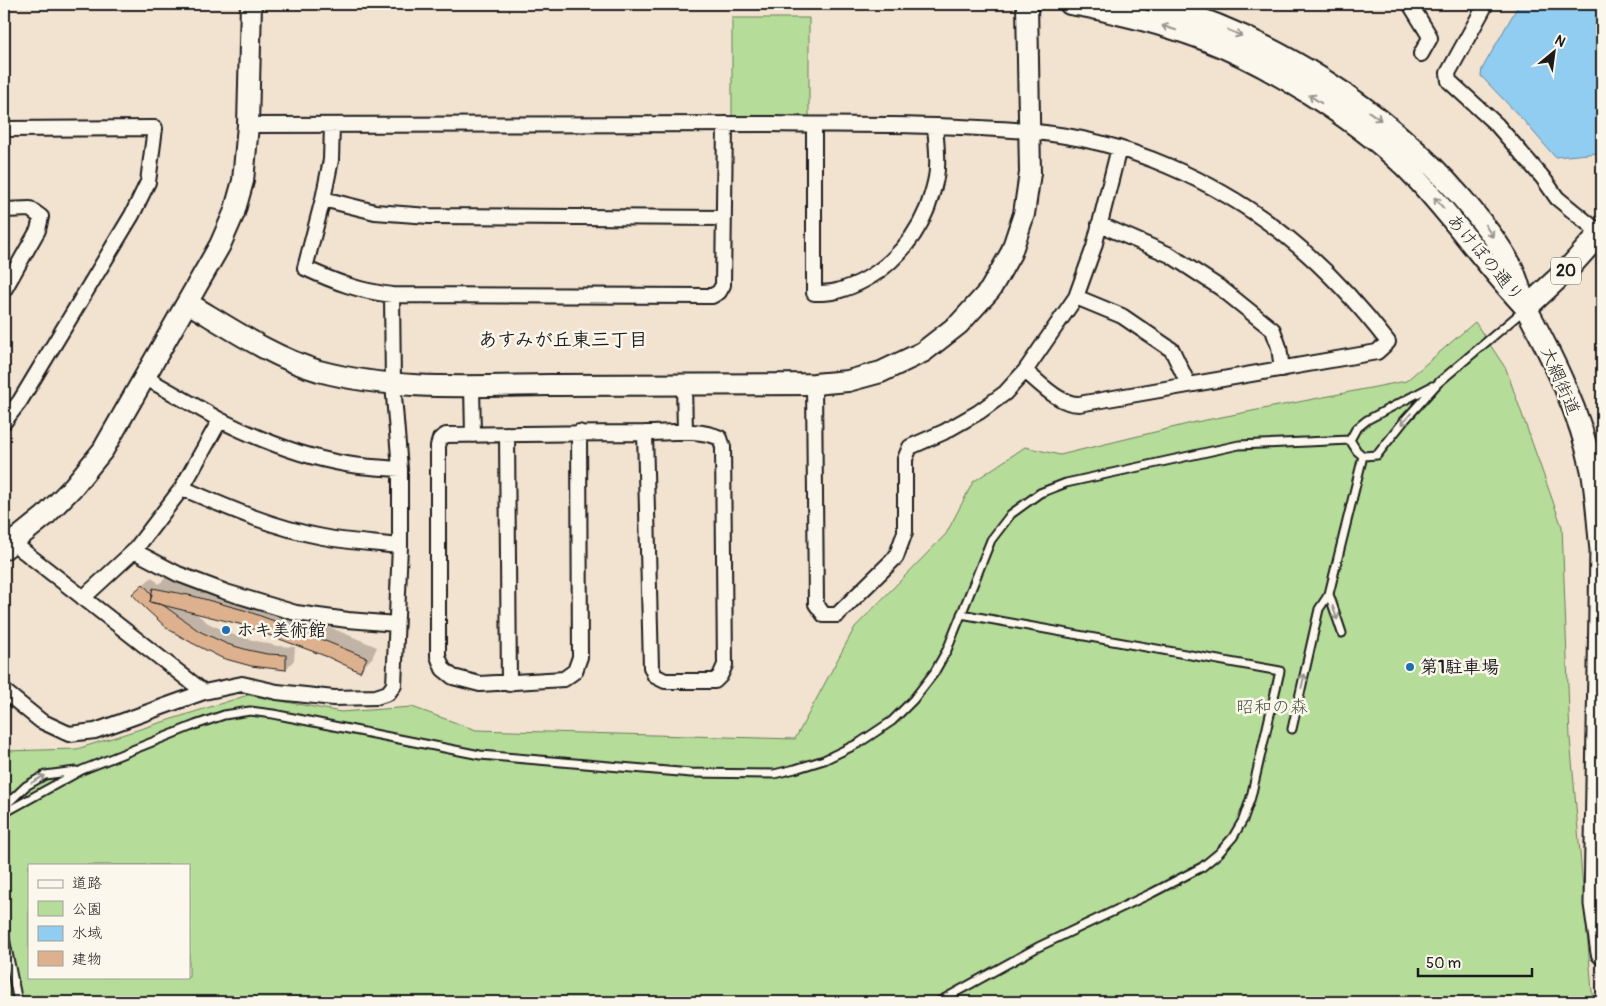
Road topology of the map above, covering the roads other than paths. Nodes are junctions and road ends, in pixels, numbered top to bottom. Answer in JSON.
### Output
{"nodes":[{"id":1,"x":251,"y":4,"type":"edge"},
{"id":2,"x":1027,"y":4,"type":"edge"},
{"id":3,"x":1070,"y":4,"type":"edge"},
{"id":4,"x":1157,"y":4,"type":"edge"},
{"id":5,"x":1410,"y":4,"type":"edge"},
{"id":6,"x":1486,"y":4,"type":"edge"},
{"id":7,"x":1421,"y":54,"type":"dead end"},
{"id":8,"x":725,"y":124,"type":"junction"},
{"id":9,"x":248,"y":125,"type":"junction"},
{"id":10,"x":332,"y":125,"type":"junction"},
{"id":11,"x":814,"y":125,"type":"junction"},
{"id":12,"x":936,"y":126,"type":"junction"},
{"id":13,"x":4,"y":129,"type":"edge"},
{"id":14,"x":1028,"y":131,"type":"junction"},
{"id":15,"x":1119,"y":148,"type":"junction"},
{"id":16,"x":323,"y":199,"type":"junction"},
{"id":17,"x":4,"y":210,"type":"edge"},
{"id":18,"x":724,"y":218,"type":"junction"},
{"id":19,"x":1099,"y":224,"type":"junction"},
{"id":20,"x":1601,"y":233,"type":"edge"},
{"id":21,"x":4,"y":290,"type":"edge"},
{"id":22,"x":392,"y":295,"type":"junction"},
{"id":23,"x":1076,"y":296,"type":"junction"},
{"id":24,"x":188,"y":304,"type":"junction"},
{"id":25,"x":1526,"y":308,"type":"junction"},
{"id":26,"x":1282,"y":369,"type":"junction"},
{"id":27,"x":1025,"y":371,"type":"junction"},
{"id":28,"x":146,"y":378,"type":"junction"},
{"id":29,"x":1438,"y":383,"type":"junction"},
{"id":30,"x":393,"y":384,"type":"junction"},
{"id":31,"x":684,"y":384,"type":"junction"},
{"id":32,"x":814,"y":384,"type":"junction"},
{"id":33,"x":1188,"y":384,"type":"junction"},
{"id":34,"x":472,"y":386,"type":"junction"},
{"id":35,"x":220,"y":420,"type":"junction"},
{"id":36,"x":4,"y":422,"type":"edge"},
{"id":37,"x":579,"y":432,"type":"junction"},
{"id":38,"x":685,"y":432,"type":"junction"},
{"id":39,"x":646,"y":433,"type":"junction"},
{"id":40,"x":507,"y":434,"type":"junction"},
{"id":41,"x":473,"y":435,"type":"junction"},
{"id":42,"x":1350,"y":440,"type":"junction"},
{"id":43,"x":1362,"y":456,"type":"junction"},
{"id":44,"x":400,"y":469,"type":"junction"},
{"id":45,"x":182,"y":488,"type":"junction"},
{"id":46,"x":8,"y":546,"type":"edge"},
{"id":47,"x":400,"y":546,"type":"junction"},
{"id":48,"x":134,"y":551,"type":"junction"},
{"id":49,"x":1328,"y":594,"type":"junction"},
{"id":50,"x":83,"y":598,"type":"junction"},
{"id":51,"x":960,"y":614,"type":"junction"},
{"id":52,"x":396,"y":624,"type":"junction"},
{"id":53,"x":1342,"y":633,"type":"dead end"},
{"id":54,"x":510,"y":684,"type":"junction"},
{"id":55,"x":4,"y":690,"type":"edge"},
{"id":56,"x":204,"y":692,"type":"junction"},
{"id":57,"x":1292,"y":729,"type":"dead end"},
{"id":58,"x":82,"y":770,"type":"junction"},
{"id":59,"x":4,"y":807,"type":"edge"},
{"id":60,"x":4,"y":813,"type":"edge"},
{"id":61,"x":4,"y":933,"type":"edge"},
{"id":62,"x":1602,"y":953,"type":"edge"},
{"id":63,"x":18,"y":1002,"type":"edge"},
{"id":64,"x":938,"y":1002,"type":"edge"}],
"edges":[{"from":1,"to":9,"type":"street"},
{"from":2,"to":14,"type":"street"},
{"from":25,"to":3,"type":"street","name":"あけぼの通り","one_way":true},
{"from":4,"to":25,"type":"street","name":"あけぼの通り","one_way":true},
{"from":5,"to":7,"type":"street"},
{"from":6,"to":20,"type":"street"},
{"from":8,"to":10,"type":"street"},
{"from":8,"to":11,"type":"street"},
{"from":8,"to":18,"type":"street"},
{"from":9,"to":10,"type":"street"},
{"from":9,"to":24,"type":"street"},
{"from":10,"to":16,"type":"street"},
{"from":11,"to":12,"type":"street"},
{"from":11,"to":12,"type":"street"},
{"from":12,"to":14,"type":"street"},
{"from":13,"to":36,"type":"street"},
{"from":14,"to":15,"type":"street"},
{"from":14,"to":32,"type":"street"},
{"from":15,"to":19,"type":"street"},
{"from":15,"to":26,"type":"street"},
{"from":16,"to":18,"type":"street"},
{"from":16,"to":22,"type":"street"},
{"from":17,"to":21,"type":"street"},
{"from":18,"to":22,"type":"street"},
{"from":19,"to":23,"type":"street"},
{"from":19,"to":26,"type":"street"},
{"from":20,"to":25,"type":"main road","number":"20"},
{"from":22,"to":30,"type":"street"},
{"from":23,"to":27,"type":"street"},
{"from":23,"to":33,"type":"street"},
{"from":24,"to":28,"type":"street"},
{"from":24,"to":30,"type":"street"},
{"from":25,"to":29,"type":"lane"},
{"from":25,"to":62,"type":"main road","name":"大網街道"},
{"from":26,"to":33,"type":"street"},
{"from":27,"to":32,"type":"street"},
{"from":27,"to":33,"type":"street"},
{"from":28,"to":35,"type":"street"},
{"from":28,"to":46,"type":"street"},
{"from":29,"to":42,"type":"lane"},
{"from":29,"to":43,"type":"lane","one_way":true},
{"from":30,"to":34,"type":"street"},
{"from":30,"to":44,"type":"street"},
{"from":31,"to":32,"type":"street"},
{"from":31,"to":34,"type":"street"},
{"from":31,"to":38,"type":"street"},
{"from":34,"to":41,"type":"street"},
{"from":35,"to":44,"type":"street"},
{"from":35,"to":45,"type":"street"},
{"from":37,"to":39,"type":"street"},
{"from":37,"to":40,"type":"street"},
{"from":37,"to":54,"type":"street"},
{"from":38,"to":39,"type":"street"},
{"from":38,"to":39,"type":"street"},
{"from":40,"to":41,"type":"street"},
{"from":40,"to":54,"type":"street"},
{"from":41,"to":54,"type":"street"},
{"from":42,"to":43,"type":"lane"},
{"from":42,"to":51,"type":"lane"},
{"from":43,"to":49,"type":"lane"},
{"from":44,"to":47,"type":"street"},
{"from":45,"to":47,"type":"street"},
{"from":45,"to":48,"type":"street"},
{"from":46,"to":50,"type":"street"},
{"from":47,"to":52,"type":"street"},
{"from":48,"to":50,"type":"street"},
{"from":48,"to":52,"type":"street"},
{"from":49,"to":53,"type":"lane","one_way":true},
{"from":57,"to":49,"type":"lane","one_way":true},
{"from":50,"to":56,"type":"street"},
{"from":51,"to":58,"type":"lane"},
{"from":51,"to":64,"type":"lane"},
{"from":52,"to":56,"type":"street"},
{"from":55,"to":56,"type":"street"},
{"from":59,"to":58,"type":"lane","one_way":true},
{"from":58,"to":60,"type":"lane"},
{"from":61,"to":63,"type":"lane"}]}
